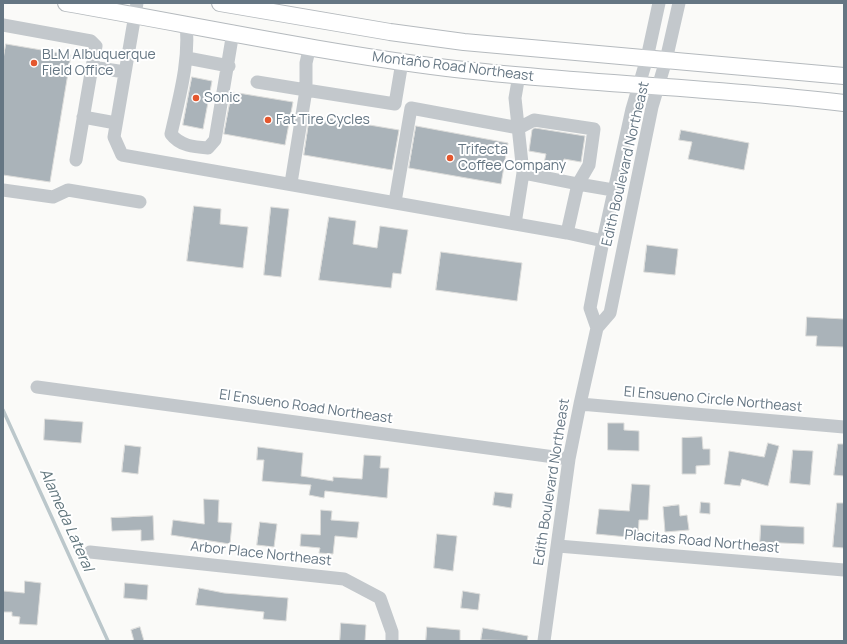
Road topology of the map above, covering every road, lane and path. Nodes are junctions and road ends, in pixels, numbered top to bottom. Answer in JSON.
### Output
{"nodes":[{"id":1,"x":66,"y":3,"type":"edge"},
{"id":2,"x":220,"y":3,"type":"edge"},
{"id":3,"x":659,"y":3,"type":"edge"},
{"id":4,"x":679,"y":3,"type":"edge"},
{"id":5,"x":136,"y":9,"type":"edge"},
{"id":6,"x":186,"y":24,"type":"junction"},
{"id":7,"x":3,"y":25,"type":"edge"},
{"id":8,"x":233,"y":32,"type":"junction"},
{"id":9,"x":310,"y":46,"type":"junction"},
{"id":10,"x":187,"y":58,"type":"junction"},
{"id":11,"x":647,"y":58,"type":"junction"},
{"id":12,"x":666,"y":60,"type":"junction"},
{"id":13,"x":402,"y":62,"type":"junction"},
{"id":14,"x":229,"y":66,"type":"junction"},
{"id":15,"x":92,"y":68,"type":"junction"},
{"id":16,"x":125,"y":72,"type":"junction"},
{"id":17,"x":519,"y":75,"type":"junction"},
{"id":18,"x":844,"y":76,"type":"edge"},
{"id":19,"x":257,"y":82,"type":"dead end"},
{"id":20,"x":640,"y":85,"type":"junction"},
{"id":21,"x":659,"y":86,"type":"junction"},
{"id":22,"x":306,"y":90,"type":"junction"},
{"id":23,"x":844,"y":103,"type":"edge"},
{"id":24,"x":84,"y":117,"type":"junction"},
{"id":25,"x":116,"y":123,"type":"junction"},
{"id":26,"x":519,"y":128,"type":"junction"},
{"id":27,"x":76,"y":160,"type":"dead end"},
{"id":28,"x":523,"y":173,"type":"junction"},
{"id":29,"x":291,"y":183,"type":"junction"},
{"id":30,"x":578,"y":184,"type":"junction"},
{"id":31,"x":3,"y":190,"type":"edge"},
{"id":32,"x":613,"y":190,"type":"junction"},
{"id":33,"x":140,"y":202,"type":"dead end"},
{"id":34,"x":394,"y":202,"type":"junction"},
{"id":35,"x":514,"y":224,"type":"junction"},
{"id":36,"x":567,"y":233,"type":"junction"},
{"id":37,"x":603,"y":241,"type":"junction"},
{"id":38,"x":596,"y":328,"type":"junction"},
{"id":39,"x":37,"y":387,"type":"dead end"},
{"id":40,"x":580,"y":404,"type":"junction"},
{"id":41,"x":844,"y":427,"type":"edge"},
{"id":42,"x":570,"y":459,"type":"junction"},
{"id":43,"x":558,"y":546,"type":"junction"},
{"id":44,"x":90,"y":552,"type":"dead end"},
{"id":45,"x":844,"y":570,"type":"edge"},
{"id":46,"x":392,"y":641,"type":"edge"},
{"id":47,"x":544,"y":641,"type":"edge"}],
"edges":[{"from":1,"to":5,"type":"main road","name":"Montaño Road Northeast"},
{"from":2,"to":11,"type":"main road","name":"Montaño Road Northeast"},
{"from":3,"to":11,"type":"street","name":"Edith Boulevard Northeast"},
{"from":4,"to":12,"type":"street","name":"Edith Boulevard Northeast"},
{"from":5,"to":6,"type":"main road","name":"Montaño Road Northeast"},
{"from":5,"to":16,"type":"street"},
{"from":6,"to":8,"type":"main road","name":"Montaño Road Northeast"},
{"from":6,"to":10,"type":"street"},
{"from":7,"to":15,"type":"street"},
{"from":8,"to":9,"type":"main road","name":"Montaño Road Northeast"},
{"from":8,"to":14,"type":"street"},
{"from":9,"to":13,"type":"main road","name":"Montaño Road Northeast"},
{"from":9,"to":22,"type":"street"},
{"from":10,"to":14,"type":"street"},
{"from":10,"to":14,"type":"street"},
{"from":11,"to":12,"type":"main road","name":"Montaño Road Northeast"},
{"from":11,"to":20,"type":"street","name":"Edith Boulevard Northeast"},
{"from":12,"to":18,"type":"main road","name":"Montaño Road Northeast"},
{"from":12,"to":21,"type":"street","name":"Edith Boulevard Northeast"},
{"from":13,"to":17,"type":"main road","name":"Montaño Road Northeast"},
{"from":13,"to":22,"type":"street"},
{"from":15,"to":16,"type":"street"},
{"from":15,"to":24,"type":"street"},
{"from":16,"to":25,"type":"street"},
{"from":17,"to":20,"type":"main road","name":"Montaño Road Northeast"},
{"from":17,"to":26,"type":"street"},
{"from":19,"to":22,"type":"street"},
{"from":20,"to":21,"type":"main road","name":"Montaño Road Northeast"},
{"from":20,"to":32,"type":"street","name":"Edith Boulevard Northeast"},
{"from":21,"to":23,"type":"main road","name":"Montaño Road Northeast"},
{"from":21,"to":38,"type":"street","name":"Edith Boulevard Northeast"},
{"from":22,"to":29,"type":"street"},
{"from":24,"to":25,"type":"street"},
{"from":24,"to":27,"type":"street"},
{"from":25,"to":29,"type":"street"},
{"from":26,"to":28,"type":"street"},
{"from":26,"to":30,"type":"street"},
{"from":26,"to":34,"type":"street"},
{"from":28,"to":30,"type":"street"},
{"from":28,"to":35,"type":"street"},
{"from":29,"to":34,"type":"street"},
{"from":30,"to":32,"type":"street"},
{"from":30,"to":36,"type":"street"},
{"from":31,"to":33,"type":"street"},
{"from":32,"to":37,"type":"street","name":"Edith Boulevard Northeast"},
{"from":34,"to":35,"type":"street"},
{"from":35,"to":36,"type":"street"},
{"from":36,"to":37,"type":"street"},
{"from":37,"to":38,"type":"street","name":"Edith Boulevard Northeast"},
{"from":38,"to":40,"type":"street","name":"Edith Boulevard Northeast"},
{"from":39,"to":42,"type":"street","name":"El Ensueno Road Northeast"},
{"from":40,"to":41,"type":"street","name":"El Ensueno Circle Northeast"},
{"from":40,"to":42,"type":"street","name":"Edith Boulevard Northeast"},
{"from":42,"to":43,"type":"street","name":"Edith Boulevard Northeast"},
{"from":43,"to":45,"type":"street","name":"Placitas Road Northeast"},
{"from":43,"to":47,"type":"street","name":"Edith Boulevard Northeast"},
{"from":44,"to":46,"type":"street","name":"Arbor Place Northeast"}]}
